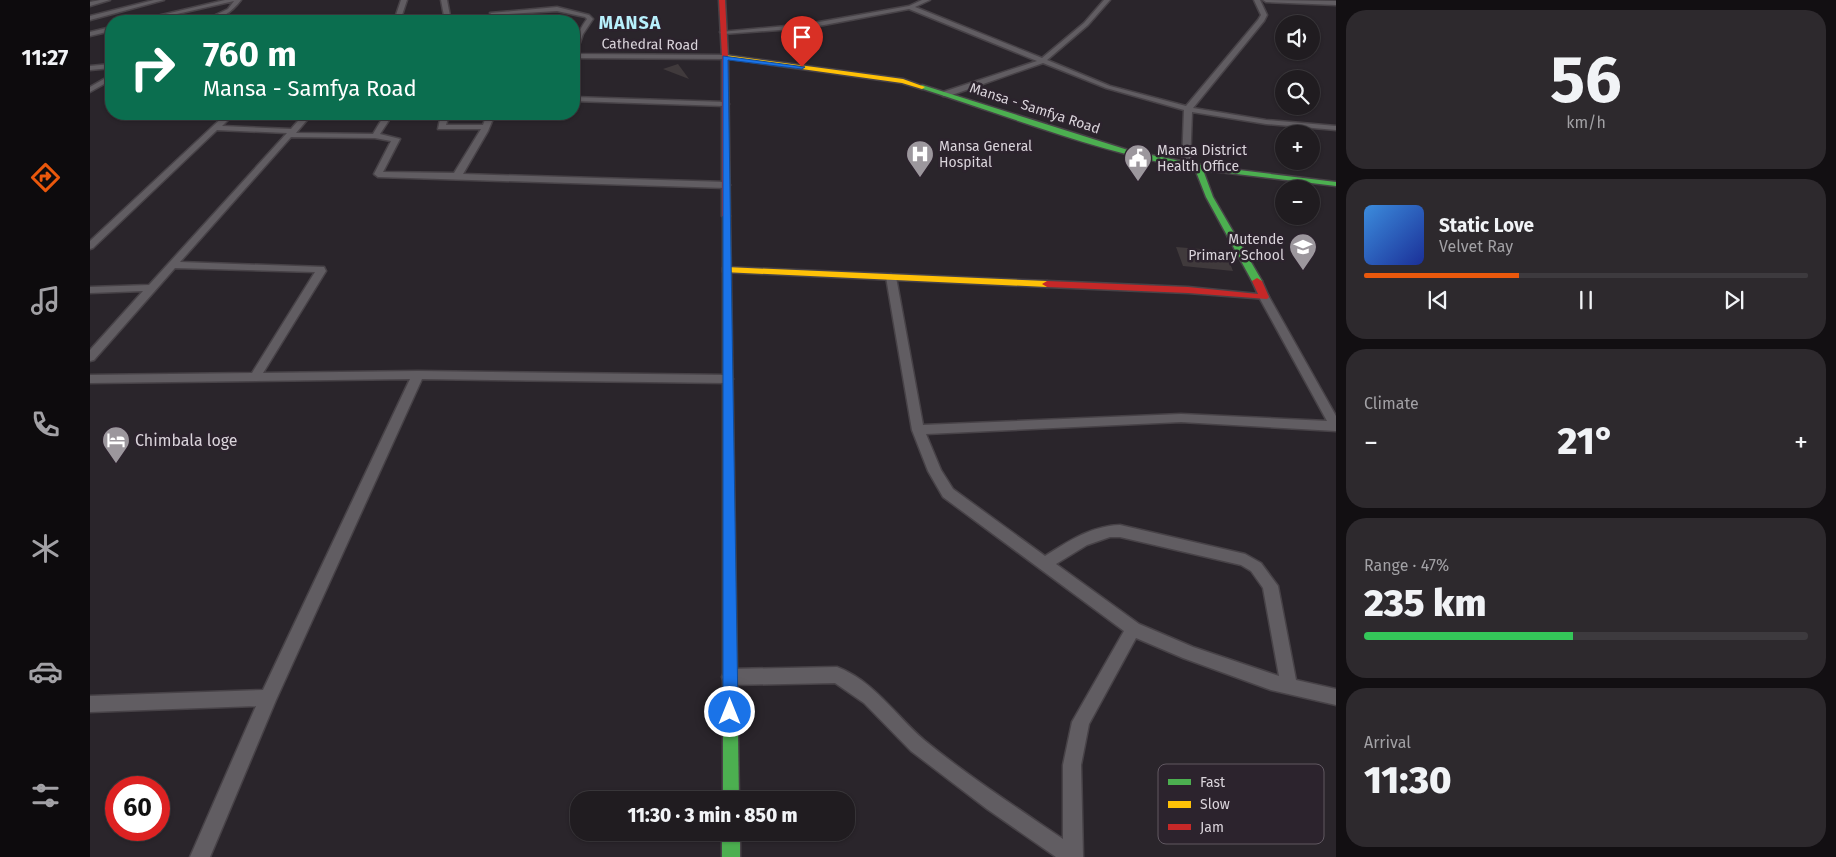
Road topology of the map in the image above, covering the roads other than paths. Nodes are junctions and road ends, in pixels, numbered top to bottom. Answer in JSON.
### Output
{"nodes":[{"id":1,"x":107,"y":0,"type":"edge"},
{"id":2,"x":157,"y":0,"type":"edge"},
{"id":3,"x":234,"y":0,"type":"edge"},
{"id":4,"x":238,"y":0,"type":"edge"},
{"id":5,"x":404,"y":0,"type":"edge"},
{"id":6,"x":444,"y":0,"type":"edge"},
{"id":7,"x":722,"y":0,"type":"edge"},
{"id":8,"x":927,"y":0,"type":"edge"},
{"id":9,"x":1107,"y":0,"type":"edge"},
{"id":10,"x":1256,"y":0,"type":"edge"},
{"id":11,"x":1266,"y":0,"type":"edge"},
{"id":12,"x":90,"y":4,"type":"edge"},
{"id":13,"x":1336,"y":4,"type":"edge"},
{"id":14,"x":910,"y":7,"type":"junction"},
{"id":15,"x":166,"y":15,"type":"edge"},
{"id":16,"x":219,"y":15,"type":"edge"},
{"id":17,"x":399,"y":15,"type":"edge"},
{"id":18,"x":447,"y":15,"type":"edge"},
{"id":19,"x":493,"y":15,"type":"edge"},
{"id":20,"x":90,"y":18,"type":"edge"},
{"id":21,"x":105,"y":30,"type":"edge"},
{"id":22,"x":723,"y":32,"type":"junction"},
{"id":23,"x":90,"y":34,"type":"edge"},
{"id":24,"x":580,"y":34,"type":"edge"},
{"id":25,"x":580,"y":54,"type":"edge"},
{"id":26,"x":725,"y":58,"type":"junction"},
{"id":27,"x":1042,"y":61,"type":"junction"},
{"id":28,"x":105,"y":67,"type":"edge"},
{"id":29,"x":90,"y":68,"type":"edge"},
{"id":30,"x":105,"y":81,"type":"edge"},
{"id":31,"x":90,"y":90,"type":"edge"},
{"id":32,"x":946,"y":94,"type":"junction"},
{"id":33,"x":580,"y":99,"type":"edge"},
{"id":34,"x":724,"y":104,"type":"junction"},
{"id":35,"x":1188,"y":109,"type":"junction"},
{"id":36,"x":224,"y":120,"type":"edge"},
{"id":37,"x":303,"y":120,"type":"edge"},
{"id":38,"x":385,"y":120,"type":"edge"},
{"id":39,"x":443,"y":120,"type":"edge"},
{"id":40,"x":489,"y":120,"type":"edge"},
{"id":41,"x":486,"y":127,"type":"junction"},
{"id":42,"x":216,"y":128,"type":"junction"},
{"id":43,"x":1336,"y":128,"type":"edge"},
{"id":44,"x":292,"y":133,"type":"junction"},
{"id":45,"x":375,"y":136,"type":"junction"},
{"id":46,"x":1186,"y":165,"type":"junction"},
{"id":47,"x":1198,"y":167,"type":"junction"},
{"id":48,"x":457,"y":176,"type":"junction"},
{"id":49,"x":1336,"y":184,"type":"edge"},
{"id":50,"x":726,"y":185,"type":"junction"},
{"id":51,"x":90,"y":246,"type":"edge"},
{"id":52,"x":171,"y":265,"type":"junction"},
{"id":53,"x":726,"y":270,"type":"junction"},
{"id":54,"x":891,"y":277,"type":"junction"},
{"id":55,"x":151,"y":288,"type":"junction"},
{"id":56,"x":90,"y":290,"type":"edge"},
{"id":57,"x":1264,"y":297,"type":"junction"},
{"id":58,"x":90,"y":357,"type":"edge"},
{"id":59,"x":418,"y":375,"type":"junction"},
{"id":60,"x":255,"y":377,"type":"junction"},
{"id":61,"x":90,"y":379,"type":"edge"},
{"id":62,"x":727,"y":380,"type":"junction"},
{"id":63,"x":1336,"y":426,"type":"edge"},
{"id":64,"x":918,"y":430,"type":"junction"},
{"id":65,"x":1047,"y":563,"type":"junction"},
{"id":66,"x":1133,"y":629,"type":"junction"},
{"id":67,"x":730,"y":676,"type":"junction"},
{"id":68,"x":1289,"y":686,"type":"junction"},
{"id":69,"x":1336,"y":697,"type":"edge"},
{"id":70,"x":268,"y":698,"type":"junction"},
{"id":71,"x":90,"y":704,"type":"edge"},
{"id":72,"x":731,"y":791,"type":"edge"},
{"id":73,"x":731,"y":841,"type":"edge"},
{"id":74,"x":200,"y":857,"type":"edge"},
{"id":75,"x":731,"y":857,"type":"edge"},
{"id":76,"x":1073,"y":857,"type":"edge"}],
"edges":[{"from":1,"to":12,"type":"street"},
{"from":2,"to":20,"type":"street"},
{"from":3,"to":15,"type":"street"},
{"from":4,"to":16,"type":"street"},
{"from":5,"to":17,"type":"street"},
{"from":6,"to":18,"type":"street"},
{"from":7,"to":22,"type":"main road"},
{"from":8,"to":14,"type":"street"},
{"from":9,"to":27,"type":"street"},
{"from":10,"to":35,"type":"street"},
{"from":11,"to":13,"type":"street"},
{"from":14,"to":22,"type":"street"},
{"from":14,"to":27,"type":"street"},
{"from":19,"to":24,"type":"street"},
{"from":21,"to":23,"type":"street"},
{"from":22,"to":26,"type":"main road"},
{"from":25,"to":26,"type":"street","name":"Cathedral Road"},
{"from":26,"to":32,"type":"main road","name":"Mansa - Samfya Road"},
{"from":26,"to":34,"type":"main road"},
{"from":27,"to":32,"type":"street"},
{"from":27,"to":35,"type":"street"},
{"from":28,"to":29,"type":"street"},
{"from":30,"to":31,"type":"street"},
{"from":32,"to":46,"type":"main road","name":"Mansa - Samfya Road"},
{"from":33,"to":34,"type":"street"},
{"from":34,"to":50,"type":"main road"},
{"from":35,"to":43,"type":"street"},
{"from":35,"to":46,"type":"street"},
{"from":36,"to":42,"type":"street"},
{"from":37,"to":44,"type":"street"},
{"from":38,"to":45,"type":"street"},
{"from":39,"to":41,"type":"street"},
{"from":40,"to":41,"type":"street"},
{"from":41,"to":48,"type":"street"},
{"from":42,"to":44,"type":"street"},
{"from":42,"to":51,"type":"street"},
{"from":44,"to":45,"type":"street"},
{"from":44,"to":52,"type":"street"},
{"from":45,"to":48,"type":"street"},
{"from":46,"to":47,"type":"main road","name":"Mansa - Samfya Road"},
{"from":47,"to":49,"type":"main road","name":"Mansa - Samfya Road"},
{"from":47,"to":57,"type":"main road"},
{"from":48,"to":50,"type":"street"},
{"from":50,"to":53,"type":"main road"},
{"from":52,"to":55,"type":"street"},
{"from":52,"to":60,"type":"street"},
{"from":53,"to":54,"type":"main road"},
{"from":53,"to":62,"type":"main road"},
{"from":54,"to":57,"type":"main road"},
{"from":54,"to":64,"type":"street"},
{"from":55,"to":56,"type":"street"},
{"from":55,"to":58,"type":"street"},
{"from":57,"to":63,"type":"street"},
{"from":59,"to":60,"type":"street"},
{"from":59,"to":62,"type":"street"},
{"from":59,"to":70,"type":"street"},
{"from":60,"to":61,"type":"street"},
{"from":62,"to":67,"type":"main road"},
{"from":63,"to":64,"type":"street"},
{"from":64,"to":65,"type":"street"},
{"from":65,"to":66,"type":"street"},
{"from":65,"to":68,"type":"street"},
{"from":66,"to":68,"type":"street"},
{"from":66,"to":76,"type":"street"},
{"from":67,"to":72,"type":"main road"},
{"from":67,"to":76,"type":"street"},
{"from":68,"to":69,"type":"street"},
{"from":70,"to":71,"type":"street"},
{"from":70,"to":74,"type":"street"},
{"from":73,"to":75,"type":"main road"}]}
